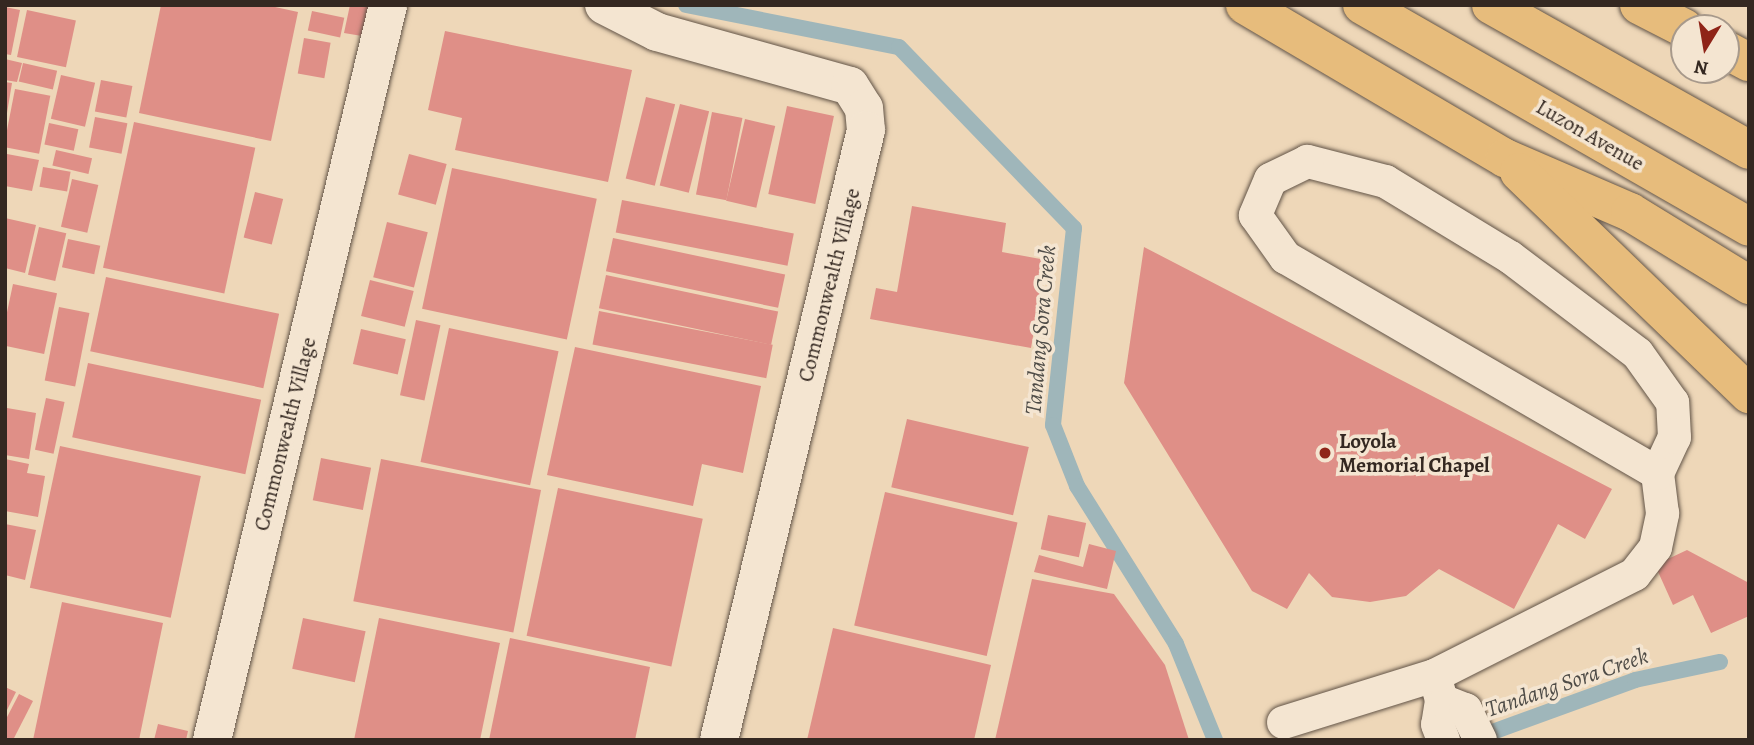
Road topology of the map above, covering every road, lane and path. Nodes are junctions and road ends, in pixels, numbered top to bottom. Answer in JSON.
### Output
{"nodes":[{"id":1,"x":388,"y":5,"type":"edge"},
{"id":2,"x":604,"y":5,"type":"edge"},
{"id":3,"x":1245,"y":5,"type":"edge"},
{"id":4,"x":1362,"y":5,"type":"edge"},
{"id":5,"x":1491,"y":5,"type":"edge"},
{"id":6,"x":1639,"y":5,"type":"edge"},
{"id":7,"x":1670,"y":21,"type":"edge"},
{"id":8,"x":1749,"y":150,"type":"edge"},
{"id":9,"x":1505,"y":158,"type":"junction"},
{"id":10,"x":1749,"y":227,"type":"edge"},
{"id":11,"x":1749,"y":285,"type":"edge"},
{"id":12,"x":1749,"y":394,"type":"edge"},
{"id":13,"x":1657,"y":473,"type":"junction"},
{"id":14,"x":1444,"y":710,"type":"edge"},
{"id":15,"x":1283,"y":722,"type":"dead end"},
{"id":16,"x":212,"y":740,"type":"edge"},
{"id":17,"x":719,"y":740,"type":"edge"},
{"id":18,"x":1480,"y":740,"type":"edge"}],
"edges":[{"from":1,"to":16,"type":"street","name":"Commonwealth Village"},
{"from":2,"to":17,"type":"street","name":"Commonwealth Village"},
{"from":3,"to":9,"type":"main road"},
{"from":4,"to":10,"type":"main road","name":"Luzon Avenue"},
{"from":5,"to":8,"type":"main road"},
{"from":6,"to":7,"type":"main road"},
{"from":9,"to":11,"type":"main road"},
{"from":9,"to":12,"type":"main road"},
{"from":13,"to":13,"type":"lane"},
{"from":13,"to":14,"type":"lane"},
{"from":14,"to":15,"type":"lane"},
{"from":14,"to":18,"type":"lane"}]}
